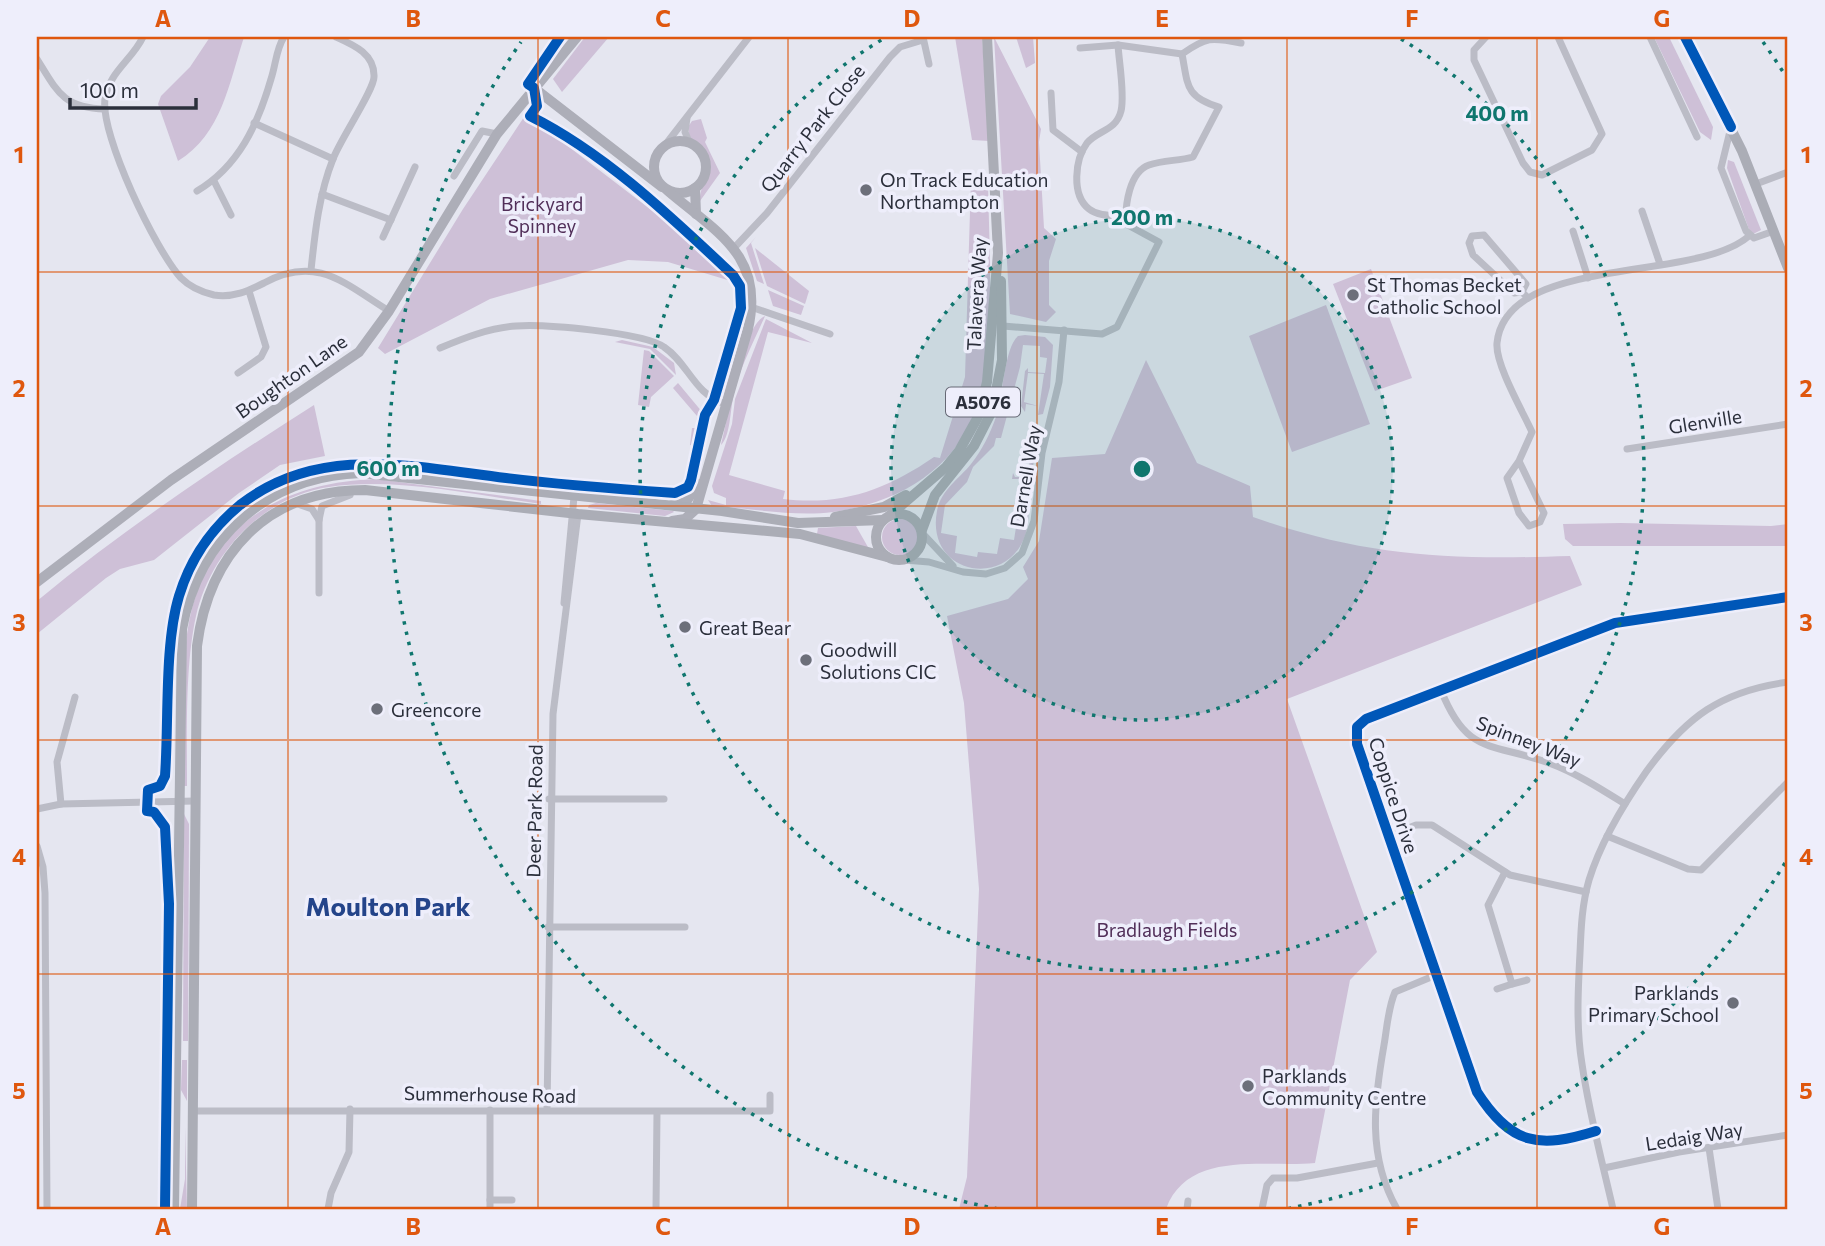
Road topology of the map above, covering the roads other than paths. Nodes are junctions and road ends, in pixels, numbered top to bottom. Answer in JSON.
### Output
{"nodes":[{"id":1,"x":143,"y":37,"type":"edge"},
{"id":2,"x":284,"y":37,"type":"edge"},
{"id":3,"x":336,"y":37,"type":"edge"},
{"id":4,"x":577,"y":37,"type":"edge"},
{"id":5,"x":749,"y":37,"type":"edge"},
{"id":6,"x":987,"y":37,"type":"edge"},
{"id":7,"x":1486,"y":37,"type":"edge"},
{"id":8,"x":1558,"y":37,"type":"edge"},
{"id":9,"x":1650,"y":37,"type":"edge"},
{"id":10,"x":1685,"y":37,"type":"edge"},
{"id":11,"x":923,"y":38,"type":"edge"},
{"id":12,"x":1241,"y":43,"type":"dead end"},
{"id":13,"x":1118,"y":45,"type":"junction"},
{"id":14,"x":1080,"y":48,"type":"dead end"},
{"id":15,"x":1182,"y":54,"type":"junction"},
{"id":16,"x":37,"y":59,"type":"edge"},
{"id":17,"x":929,"y":64,"type":"dead end"},
{"id":18,"x":534,"y":88,"type":"junction"},
{"id":19,"x":1051,"y":93,"type":"dead end"},
{"id":20,"x":105,"y":109,"type":"junction"},
{"id":21,"x":690,"y":111,"type":"junction"},
{"id":22,"x":254,"y":124,"type":"junction"},
{"id":23,"x":1731,"y":127,"type":"junction"},
{"id":24,"x":497,"y":134,"type":"junction"},
{"id":25,"x":1697,"y":137,"type":"dead end"},
{"id":26,"x":690,"y":144,"type":"junction"},
{"id":27,"x":1742,"y":151,"type":"junction"},
{"id":28,"x":660,"y":152,"type":"junction"},
{"id":29,"x":1082,"y":152,"type":"junction"},
{"id":30,"x":1723,"y":154,"type":"junction"},
{"id":31,"x":624,"y":157,"type":"junction"},
{"id":32,"x":332,"y":159,"type":"junction"},
{"id":33,"x":415,"y":167,"type":"dead end"},
{"id":34,"x":1788,"y":172,"type":"edge"},
{"id":35,"x":454,"y":176,"type":"dead end"},
{"id":36,"x":214,"y":181,"type":"junction"},
{"id":37,"x":1756,"y":184,"type":"junction"},
{"id":38,"x":695,"y":188,"type":"junction"},
{"id":39,"x":664,"y":189,"type":"junction"},
{"id":40,"x":197,"y":191,"type":"dead end"},
{"id":41,"x":322,"y":194,"type":"junction"},
{"id":42,"x":1642,"y":211,"type":"dead end"},
{"id":43,"x":696,"y":214,"type":"junction"},
{"id":44,"x":231,"y":215,"type":"dead end"},
{"id":45,"x":1126,"y":216,"type":"junction"},
{"id":46,"x":391,"y":220,"type":"junction"},
{"id":47,"x":1573,"y":231,"type":"dead end"},
{"id":48,"x":1774,"y":231,"type":"junction"},
{"id":49,"x":1749,"y":236,"type":"junction"},
{"id":50,"x":383,"y":237,"type":"dead end"},
{"id":51,"x":734,"y":248,"type":"junction"},
{"id":52,"x":998,"y":253,"type":"junction"},
{"id":53,"x":1660,"y":264,"type":"junction"},
{"id":54,"x":1788,"y":268,"type":"edge"},
{"id":55,"x":311,"y":270,"type":"junction"},
{"id":56,"x":1588,"y":278,"type":"junction"},
{"id":57,"x":249,"y":291,"type":"junction"},
{"id":58,"x":1525,"y":295,"type":"junction"},
{"id":59,"x":751,"y":307,"type":"junction"},
{"id":60,"x":388,"y":311,"type":"junction"},
{"id":61,"x":1003,"y":326,"type":"junction"},
{"id":62,"x":1064,"y":330,"type":"junction"},
{"id":63,"x":830,"y":334,"type":"dead end"},
{"id":64,"x":440,"y":348,"type":"dead end"},
{"id":65,"x":238,"y":373,"type":"dead end"},
{"id":66,"x":725,"y":404,"type":"junction"},
{"id":67,"x":1788,"y":424,"type":"edge"},
{"id":68,"x":1627,"y":449,"type":"dead end"},
{"id":69,"x":711,"y":456,"type":"junction"},
{"id":70,"x":1519,"y":461,"type":"junction"},
{"id":71,"x":929,"y":482,"type":"junction"},
{"id":72,"x":472,"y":484,"type":"junction"},
{"id":73,"x":365,"y":490,"type":"junction"},
{"id":74,"x":695,"y":491,"type":"junction"},
{"id":75,"x":573,"y":497,"type":"junction"},
{"id":76,"x":295,"y":502,"type":"junction"},
{"id":77,"x":667,"y":505,"type":"junction"},
{"id":78,"x":691,"y":511,"type":"junction"},
{"id":79,"x":574,"y":512,"type":"junction"},
{"id":80,"x":886,"y":518,"type":"junction"},
{"id":81,"x":319,"y":520,"type":"junction"},
{"id":82,"x":668,"y":522,"type":"junction"},
{"id":83,"x":797,"y":523,"type":"junction"},
{"id":84,"x":701,"y":526,"type":"junction"},
{"id":85,"x":922,"y":532,"type":"junction"},
{"id":86,"x":887,"y":557,"type":"junction"},
{"id":87,"x":905,"y":560,"type":"junction"},
{"id":88,"x":956,"y":569,"type":"junction"},
{"id":89,"x":37,"y":582,"type":"edge"},
{"id":90,"x":319,"y":593,"type":"dead end"},
{"id":91,"x":1788,"y":597,"type":"edge"},
{"id":92,"x":1788,"y":682,"type":"edge"},
{"id":93,"x":1441,"y":690,"type":"junction"},
{"id":94,"x":75,"y":697,"type":"dead end"},
{"id":95,"x":1788,"y":782,"type":"edge"},
{"id":96,"x":549,"y":799,"type":"junction"},
{"id":97,"x":664,"y":799,"type":"dead end"},
{"id":98,"x":179,"y":801,"type":"junction"},
{"id":99,"x":195,"y":801,"type":"junction"},
{"id":100,"x":61,"y":804,"type":"junction"},
{"id":101,"x":1625,"y":804,"type":"junction"},
{"id":102,"x":37,"y":809,"type":"edge"},
{"id":103,"x":1388,"y":836,"type":"junction"},
{"id":104,"x":1607,"y":836,"type":"junction"},
{"id":105,"x":37,"y":846,"type":"edge"},
{"id":106,"x":1505,"y":872,"type":"junction"},
{"id":107,"x":1586,"y":892,"type":"junction"},
{"id":108,"x":548,"y":927,"type":"junction"},
{"id":109,"x":685,"y":927,"type":"dead end"},
{"id":110,"x":1436,"y":975,"type":"junction"},
{"id":111,"x":1527,"y":980,"type":"dead end"},
{"id":112,"x":1511,"y":984,"type":"junction"},
{"id":113,"x":1497,"y":989,"type":"dead end"},
{"id":114,"x":770,"y":1095,"type":"dead end"},
{"id":115,"x":350,"y":1109,"type":"junction"},
{"id":116,"x":490,"y":1110,"type":"junction"},
{"id":117,"x":547,"y":1110,"type":"junction"},
{"id":118,"x":192,"y":1111,"type":"junction"},
{"id":119,"x":657,"y":1112,"type":"junction"},
{"id":120,"x":1596,"y":1131,"type":"junction"},
{"id":121,"x":1788,"y":1135,"type":"edge"},
{"id":122,"x":1709,"y":1148,"type":"junction"},
{"id":123,"x":1378,"y":1163,"type":"junction"},
{"id":124,"x":1604,"y":1168,"type":"junction"},
{"id":125,"x":490,"y":1200,"type":"junction"},
{"id":126,"x":512,"y":1200,"type":"dead end"},
{"id":127,"x":175,"y":1204,"type":"edge"},
{"id":128,"x":47,"y":1209,"type":"edge"},
{"id":129,"x":192,"y":1209,"type":"edge"},
{"id":130,"x":328,"y":1209,"type":"edge"},
{"id":131,"x":490,"y":1209,"type":"edge"},
{"id":132,"x":656,"y":1209,"type":"edge"},
{"id":133,"x":1262,"y":1209,"type":"edge"},
{"id":134,"x":1397,"y":1209,"type":"edge"},
{"id":135,"x":1613,"y":1209,"type":"edge"},
{"id":136,"x":1718,"y":1209,"type":"edge"}],
"edges":[{"from":1,"to":20,"type":"street"},
{"from":2,"to":22,"type":"street"},
{"from":3,"to":32,"type":"street"},
{"from":4,"to":18,"type":"street","name":"Boughton Lane"},
{"from":5,"to":21,"type":"street"},
{"from":6,"to":52,"type":"main road","name":"Talavera Way","number":"A5076"},
{"from":7,"to":8,"type":"street"},
{"from":9,"to":25,"type":"street"},
{"from":10,"to":23,"type":"main road"},
{"from":11,"to":17,"type":"street","name":"Quarry Park Close"},
{"from":11,"to":51,"type":"street","name":"Quarry Park Close"},
{"from":12,"to":15,"type":"street"},
{"from":13,"to":14,"type":"street"},
{"from":13,"to":15,"type":"street"},
{"from":13,"to":29,"type":"street"},
{"from":15,"to":45,"type":"street"},
{"from":16,"to":20,"type":"street"},
{"from":18,"to":24,"type":"street","name":"Boughton Lane"},
{"from":18,"to":31,"type":"street"},
{"from":19,"to":29,"type":"street"},
{"from":20,"to":57,"type":"street"},
{"from":21,"to":26,"type":"street"},
{"from":21,"to":28,"type":"street"},
{"from":22,"to":32,"type":"street"},
{"from":22,"to":36,"type":"street"},
{"from":23,"to":27,"type":"main road"},
{"from":23,"to":30,"type":"street"},
{"from":24,"to":35,"type":"street"},
{"from":24,"to":60,"type":"street","name":"Boughton Lane"},
{"from":26,"to":28,"type":"street"},
{"from":26,"to":38,"type":"street"},
{"from":27,"to":30,"type":"street"},
{"from":27,"to":37,"type":"main road"},
{"from":28,"to":31,"type":"street"},
{"from":28,"to":39,"type":"street"},
{"from":29,"to":45,"type":"street"},
{"from":30,"to":49,"type":"street"},
{"from":31,"to":39,"type":"street"},
{"from":32,"to":41,"type":"street"},
{"from":33,"to":46,"type":"street"},
{"from":34,"to":37,"type":"street"},
{"from":36,"to":40,"type":"street"},
{"from":36,"to":44,"type":"street"},
{"from":37,"to":48,"type":"main road"},
{"from":38,"to":39,"type":"street"},
{"from":38,"to":43,"type":"street"},
{"from":39,"to":43,"type":"street"},
{"from":41,"to":46,"type":"street"},
{"from":41,"to":55,"type":"street"},
{"from":42,"to":53,"type":"street"},
{"from":43,"to":51,"type":"street"},
{"from":45,"to":62,"type":"street"},
{"from":46,"to":50,"type":"street"},
{"from":47,"to":56,"type":"street"},
{"from":48,"to":49,"type":"street"},
{"from":48,"to":54,"type":"main road"},
{"from":49,"to":53,"type":"street"},
{"from":51,"to":59,"type":"street"},
{"from":52,"to":61,"type":"main road"},
{"from":52,"to":71,"type":"main road","name":"Talavera Way","number":"A5076"},
{"from":53,"to":56,"type":"street"},
{"from":55,"to":57,"type":"street"},
{"from":55,"to":60,"type":"street"},
{"from":56,"to":58,"type":"street"},
{"from":57,"to":65,"type":"street"},
{"from":58,"to":58,"type":"street"},
{"from":58,"to":70,"type":"street"},
{"from":59,"to":63,"type":"street"},
{"from":59,"to":66,"type":"street"},
{"from":60,"to":89,"type":"street","name":"Boughton Lane"},
{"from":61,"to":62,"type":"street"},
{"from":61,"to":85,"type":"main road"},
{"from":62,"to":88,"type":"street","name":"Darnell Way"},
{"from":64,"to":66,"type":"street"},
{"from":66,"to":69,"type":"street"},
{"from":67,"to":68,"type":"street","name":"Glenville"},
{"from":69,"to":74,"type":"street"},
{"from":69,"to":78,"type":"street"},
{"from":70,"to":70,"type":"street"},
{"from":71,"to":80,"type":"main road","name":"Talavera Way","number":"A5076"},
{"from":71,"to":83,"type":"main road"},
{"from":72,"to":75,"type":"main road"},
{"from":72,"to":79,"type":"main road"},
{"from":72,"to":98,"type":"main road"},
{"from":73,"to":76,"type":"main road"},
{"from":73,"to":79,"type":"main road"},
{"from":73,"to":81,"type":"street"},
{"from":74,"to":77,"type":"street"},
{"from":74,"to":78,"type":"street"},
{"from":75,"to":77,"type":"main road"},
{"from":75,"to":79,"type":"street","name":"Deer Park Road"},
{"from":76,"to":81,"type":"street"},
{"from":76,"to":99,"type":"main road"},
{"from":77,"to":78,"type":"main road"},
{"from":78,"to":82,"type":"street"},
{"from":78,"to":83,"type":"main road"},
{"from":78,"to":84,"type":"street"},
{"from":79,"to":82,"type":"main road"},
{"from":79,"to":96,"type":"street","name":"Deer Park Road"},
{"from":80,"to":83,"type":"main road"},
{"from":80,"to":85,"type":"main road"},
{"from":80,"to":86,"type":"main road"},
{"from":81,"to":90,"type":"street"},
{"from":82,"to":84,"type":"main road"},
{"from":84,"to":86,"type":"main road"},
{"from":85,"to":87,"type":"main road"},
{"from":85,"to":88,"type":"street"},
{"from":86,"to":87,"type":"main road"},
{"from":87,"to":88,"type":"street","name":"Darnell Way"},
{"from":91,"to":93,"type":"street","name":"Coppice Drive"},
{"from":92,"to":101,"type":"street"},
{"from":93,"to":101,"type":"street","name":"Spinney Way"},
{"from":93,"to":103,"type":"street","name":"Coppice Drive"},
{"from":94,"to":100,"type":"street"},
{"from":95,"to":104,"type":"street"},
{"from":96,"to":97,"type":"street"},
{"from":96,"to":108,"type":"street","name":"Deer Park Road"},
{"from":98,"to":99,"type":"street"},
{"from":98,"to":100,"type":"street"},
{"from":98,"to":127,"type":"main road"},
{"from":99,"to":118,"type":"main road"},
{"from":100,"to":102,"type":"street"},
{"from":101,"to":104,"type":"street"},
{"from":103,"to":106,"type":"street"},
{"from":103,"to":110,"type":"street","name":"Coppice Drive"},
{"from":104,"to":107,"type":"street"},
{"from":105,"to":128,"type":"street"},
{"from":106,"to":107,"type":"street"},
{"from":106,"to":112,"type":"street"},
{"from":107,"to":120,"type":"street"},
{"from":108,"to":109,"type":"street"},
{"from":108,"to":117,"type":"street","name":"Deer Park Road"},
{"from":110,"to":120,"type":"street","name":"Coppice Drive"},
{"from":110,"to":123,"type":"street"},
{"from":111,"to":112,"type":"street"},
{"from":112,"to":113,"type":"street"},
{"from":114,"to":119,"type":"street","name":"Summerhouse Road"},
{"from":115,"to":116,"type":"street","name":"Summerhouse Road"},
{"from":115,"to":118,"type":"street","name":"Summerhouse Road"},
{"from":115,"to":130,"type":"street"},
{"from":116,"to":117,"type":"street","name":"Summerhouse Road"},
{"from":116,"to":125,"type":"street"},
{"from":117,"to":119,"type":"street","name":"Summerhouse Road"},
{"from":118,"to":127,"type":"main road"},
{"from":118,"to":129,"type":"main road"},
{"from":119,"to":132,"type":"street"},
{"from":120,"to":124,"type":"street"},
{"from":121,"to":122,"type":"street","name":"Ledaig Way"},
{"from":122,"to":124,"type":"street","name":"Ledaig Way"},
{"from":122,"to":136,"type":"street"},
{"from":123,"to":133,"type":"street"},
{"from":123,"to":134,"type":"street"},
{"from":124,"to":135,"type":"street"},
{"from":125,"to":126,"type":"street"},
{"from":125,"to":131,"type":"street"}]}
